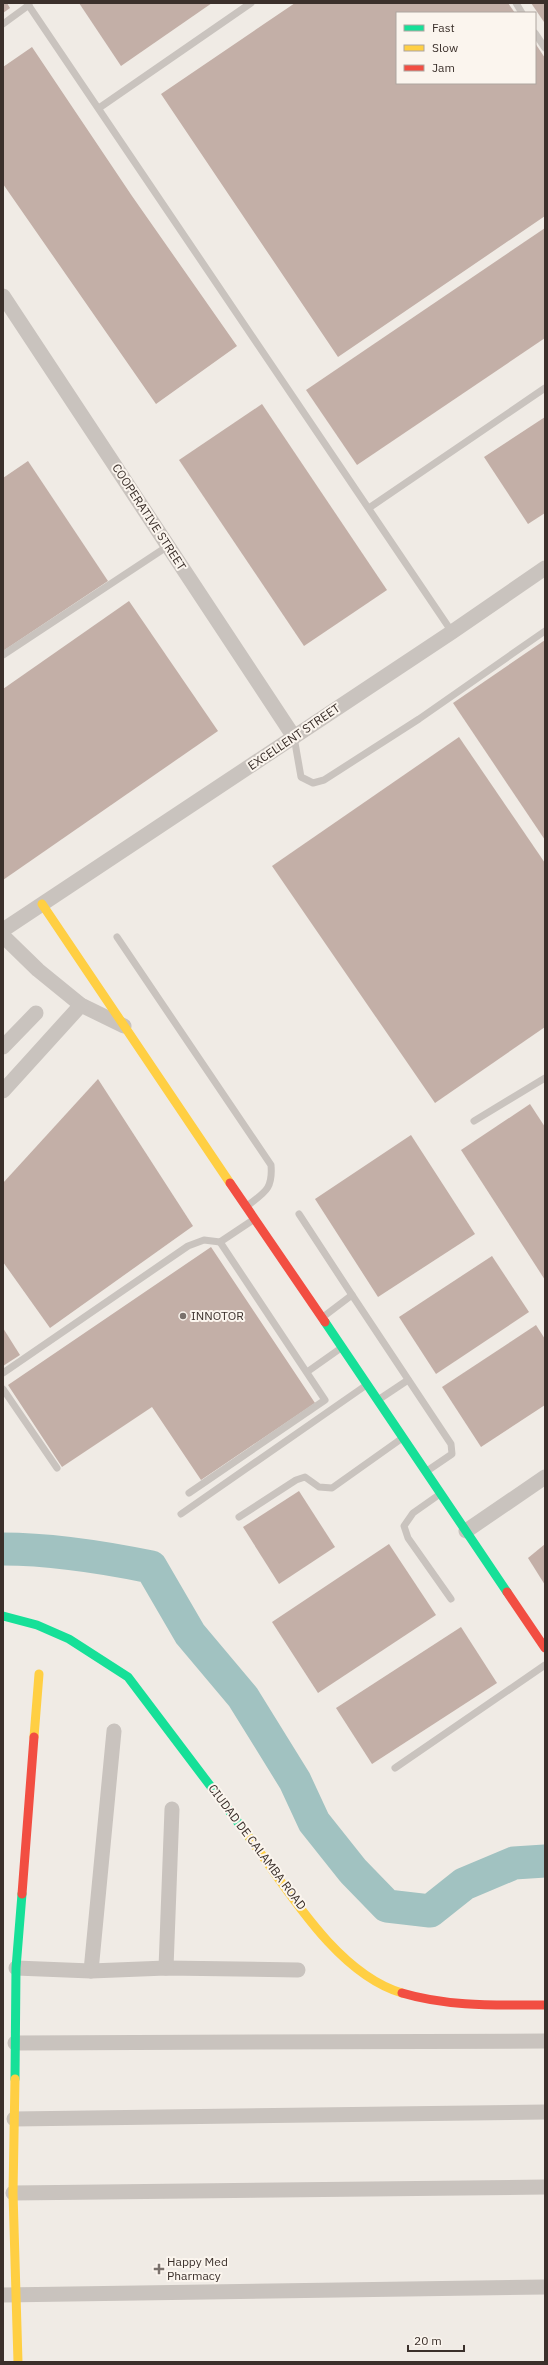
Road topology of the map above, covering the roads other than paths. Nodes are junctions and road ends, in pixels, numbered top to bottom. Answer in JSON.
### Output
{"nodes":[{"id":1,"x":251,"y":3,"type":"edge"},
{"id":2,"x":516,"y":3,"type":"edge"},
{"id":3,"x":28,"y":4,"type":"edge"},
{"id":4,"x":521,"y":12,"type":"edge"},
{"id":5,"x":3,"y":24,"type":"edge"},
{"id":6,"x":536,"y":34,"type":"edge"},
{"id":7,"x":545,"y":48,"type":"edge"},
{"id":8,"x":99,"y":108,"type":"junction"},
{"id":9,"x":3,"y":296,"type":"edge"},
{"id":10,"x":545,"y":388,"type":"edge"},
{"id":11,"x":369,"y":508,"type":"junction"},
{"id":12,"x":168,"y":546,"type":"junction"},
{"id":13,"x":545,"y":568,"type":"edge"},
{"id":14,"x":545,"y":631,"type":"edge"},
{"id":15,"x":452,"y":632,"type":"junction"},
{"id":16,"x":3,"y":655,"type":"edge"},
{"id":17,"x":294,"y":737,"type":"junction"},
{"id":18,"x":42,"y":904,"type":"junction"},
{"id":19,"x":3,"y":930,"type":"edge"},
{"id":20,"x":3,"y":936,"type":"edge"},
{"id":21,"x":117,"y":937,"type":"dead end"},
{"id":22,"x":81,"y":1005,"type":"junction"},
{"id":23,"x":36,"y":1013,"type":"dead end"},
{"id":24,"x":125,"y":1026,"type":"junction"},
{"id":25,"x":3,"y":1047,"type":"edge"},
{"id":26,"x":545,"y":1078,"type":"edge"},
{"id":27,"x":3,"y":1091,"type":"edge"},
{"id":28,"x":474,"y":1121,"type":"dead end"},
{"id":29,"x":247,"y":1206,"type":"junction"},
{"id":30,"x":299,"y":1214,"type":"dead end"},
{"id":31,"x":255,"y":1219,"type":"junction"},
{"id":32,"x":220,"y":1242,"type":"junction"},
{"id":33,"x":352,"y":1295,"type":"junction"},
{"id":34,"x":322,"y":1318,"type":"junction"},
{"id":35,"x":342,"y":1348,"type":"junction"},
{"id":36,"x":307,"y":1372,"type":"junction"},
{"id":37,"x":3,"y":1373,"type":"edge"},
{"id":38,"x":408,"y":1380,"type":"junction"},
{"id":39,"x":367,"y":1385,"type":"junction"},
{"id":40,"x":3,"y":1390,"type":"edge"},
{"id":41,"x":376,"y":1401,"type":"junction"},
{"id":42,"x":402,"y":1438,"type":"junction"},
{"id":43,"x":57,"y":1468,"type":"dead end"},
{"id":44,"x":425,"y":1472,"type":"junction"},
{"id":45,"x":545,"y":1477,"type":"edge"},
{"id":46,"x":190,"y":1493,"type":"dead end"},
{"id":47,"x":440,"y":1494,"type":"junction"},
{"id":48,"x":181,"y":1514,"type":"dead end"},
{"id":49,"x":239,"y":1517,"type":"dead end"},
{"id":50,"x":466,"y":1531,"type":"junction"},
{"id":51,"x":451,"y":1599,"type":"dead end"},
{"id":52,"x":3,"y":1616,"type":"edge"},
{"id":53,"x":545,"y":1648,"type":"edge"},
{"id":54,"x":545,"y":1665,"type":"edge"},
{"id":55,"x":39,"y":1674,"type":"dead end"},
{"id":56,"x":114,"y":1732,"type":"dead end"},
{"id":57,"x":395,"y":1768,"type":"dead end"},
{"id":58,"x":172,"y":1809,"type":"dead end"},
{"id":59,"x":16,"y":1968,"type":"junction"},
{"id":60,"x":166,"y":1968,"type":"junction"},
{"id":61,"x":298,"y":1970,"type":"dead end"},
{"id":62,"x":91,"y":1971,"type":"junction"},
{"id":63,"x":545,"y":2005,"type":"edge"},
{"id":64,"x":545,"y":2041,"type":"edge"},
{"id":65,"x":15,"y":2042,"type":"junction"},
{"id":66,"x":545,"y":2112,"type":"edge"},
{"id":67,"x":14,"y":2119,"type":"junction"},
{"id":68,"x":545,"y":2187,"type":"edge"},
{"id":69,"x":13,"y":2193,"type":"junction"},
{"id":70,"x":545,"y":2287,"type":"edge"},
{"id":71,"x":10,"y":2295,"type":"edge"},
{"id":72,"x":18,"y":2362,"type":"edge"}],
"edges":[{"from":1,"to":8,"type":"lane"},
{"from":2,"to":4,"type":"lane"},
{"from":3,"to":5,"type":"lane"},
{"from":3,"to":8,"type":"lane"},
{"from":6,"to":7,"type":"lane"},
{"from":8,"to":11,"type":"lane"},
{"from":9,"to":12,"type":"street","name":"COOPERATIVE STREET"},
{"from":10,"to":11,"type":"lane"},
{"from":11,"to":15,"type":"lane"},
{"from":12,"to":16,"type":"lane"},
{"from":12,"to":17,"type":"street","name":"COOPERATIVE STREET"},
{"from":13,"to":15,"type":"street","name":"EXCELLENT STREET"},
{"from":14,"to":17,"type":"lane"},
{"from":15,"to":17,"type":"street","name":"EXCELLENT STREET"},
{"from":17,"to":18,"type":"street","name":"EXCELLENT STREET"},
{"from":18,"to":19,"type":"street","name":"EXCELLENT STREET"},
{"from":18,"to":24,"type":"street"},
{"from":20,"to":22,"type":"street"},
{"from":21,"to":29,"type":"lane"},
{"from":22,"to":24,"type":"street"},
{"from":22,"to":27,"type":"street"},
{"from":23,"to":25,"type":"street"},
{"from":24,"to":29,"type":"street"},
{"from":26,"to":28,"type":"lane"},
{"from":29,"to":31,"type":"street"},
{"from":30,"to":33,"type":"lane"},
{"from":31,"to":32,"type":"lane"},
{"from":31,"to":34,"type":"street"},
{"from":32,"to":36,"type":"lane"},
{"from":32,"to":37,"type":"lane"},
{"from":33,"to":34,"type":"lane"},
{"from":33,"to":38,"type":"lane"},
{"from":34,"to":35,"type":"street"},
{"from":35,"to":36,"type":"lane"},
{"from":35,"to":39,"type":"street"},
{"from":36,"to":46,"type":"lane"},
{"from":38,"to":41,"type":"lane"},
{"from":38,"to":44,"type":"lane"},
{"from":39,"to":41,"type":"street"},
{"from":39,"to":48,"type":"lane"},
{"from":40,"to":43,"type":"lane"},
{"from":41,"to":42,"type":"street"},
{"from":42,"to":44,"type":"street"},
{"from":42,"to":49,"type":"lane"},
{"from":44,"to":47,"type":"street"},
{"from":45,"to":50,"type":"street"},
{"from":47,"to":50,"type":"street"},
{"from":47,"to":51,"type":"lane"},
{"from":50,"to":53,"type":"street"},
{"from":52,"to":63,"type":"street","name":"CIUDAD DE CALAMBA ROAD"},
{"from":54,"to":57,"type":"lane"},
{"from":55,"to":59,"type":"street"},
{"from":56,"to":62,"type":"street"},
{"from":58,"to":60,"type":"street"},
{"from":59,"to":62,"type":"street"},
{"from":59,"to":65,"type":"street"},
{"from":60,"to":61,"type":"street"},
{"from":60,"to":62,"type":"street"},
{"from":64,"to":65,"type":"street"},
{"from":65,"to":67,"type":"street"},
{"from":66,"to":67,"type":"street"},
{"from":67,"to":69,"type":"street"},
{"from":68,"to":69,"type":"street"},
{"from":69,"to":71,"type":"street"},
{"from":70,"to":71,"type":"street"},
{"from":71,"to":72,"type":"street"}]}
